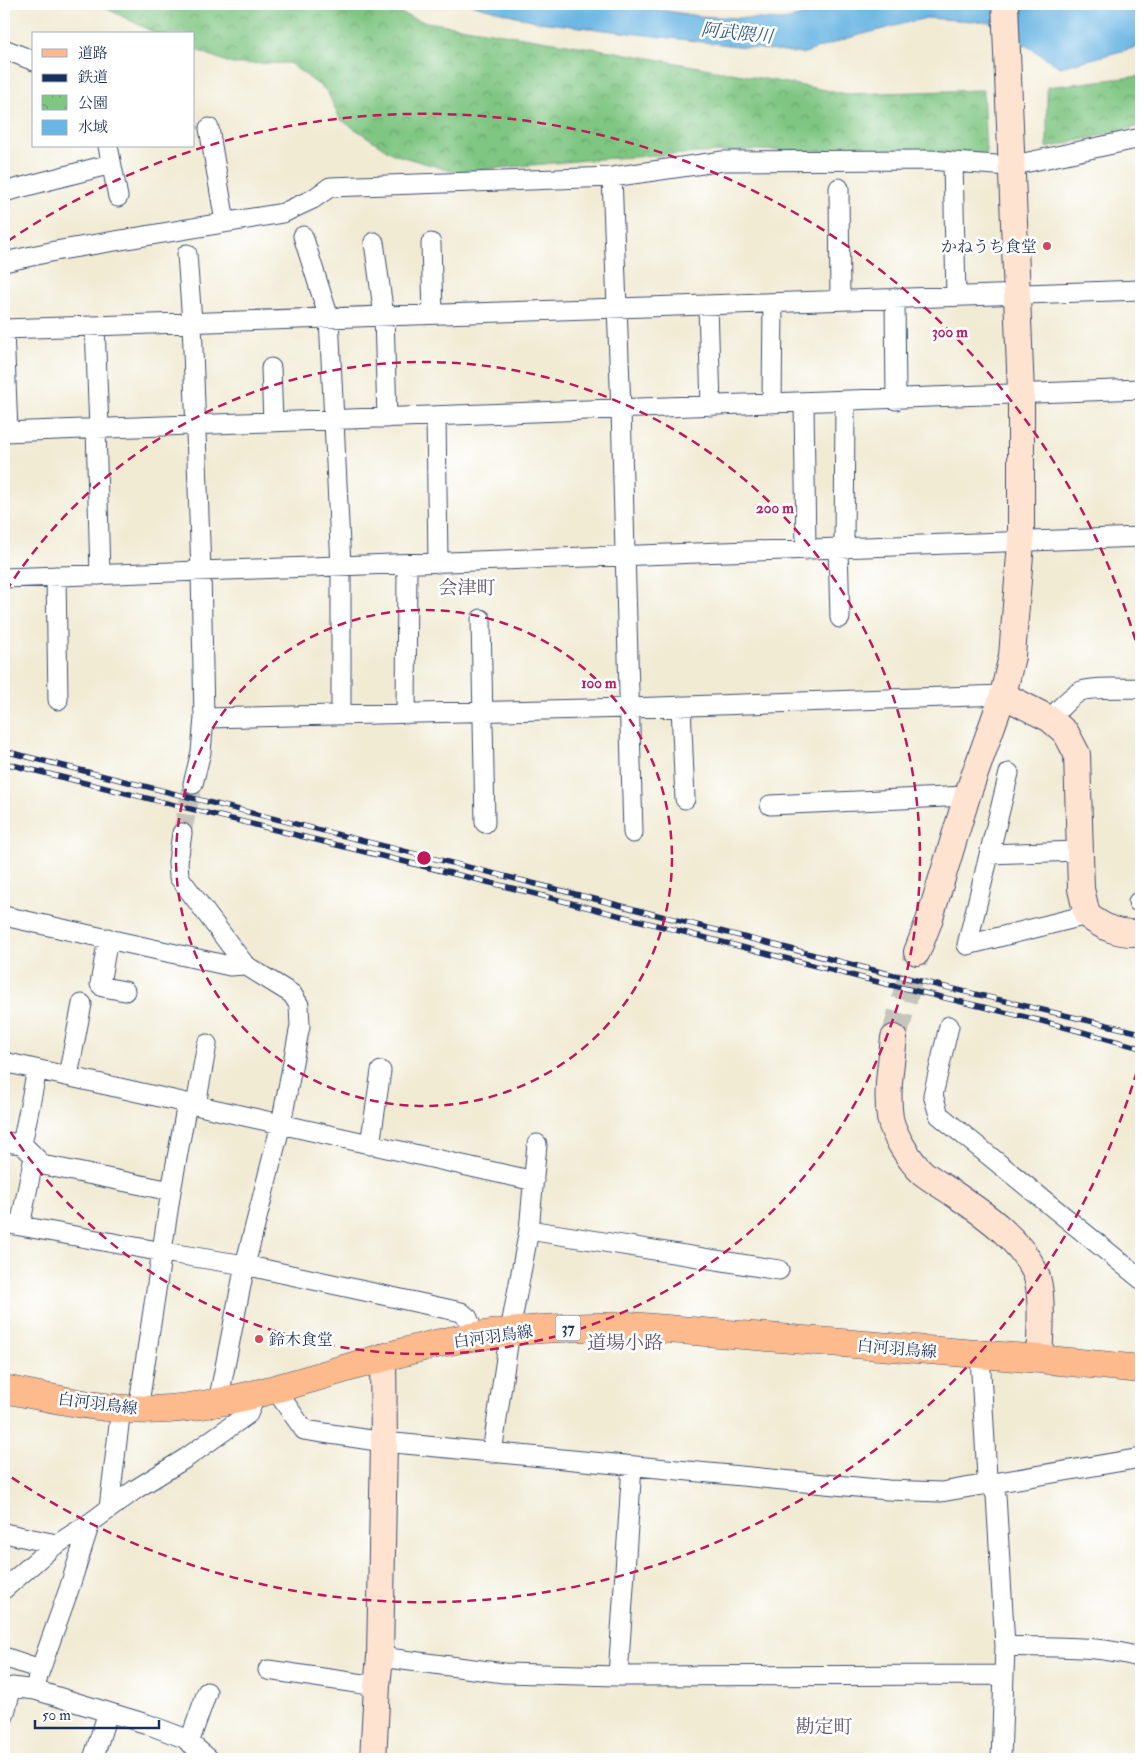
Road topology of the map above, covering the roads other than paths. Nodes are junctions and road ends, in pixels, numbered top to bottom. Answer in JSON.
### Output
{"nodes":[{"id":1,"x":1005,"y":4,"type":"edge"},
{"id":2,"x":4,"y":49,"type":"edge"},
{"id":3,"x":32,"y":60,"type":"edge"},
{"id":4,"x":209,"y":128,"type":"dead end"},
{"id":5,"x":1141,"y":138,"type":"edge"},
{"id":6,"x":110,"y":155,"type":"edge"},
{"id":7,"x":1010,"y":159,"type":"junction"},
{"id":8,"x":953,"y":162,"type":"junction"},
{"id":9,"x":612,"y":176,"type":"junction"},
{"id":10,"x":839,"y":188,"type":"dead end"},
{"id":11,"x":4,"y":192,"type":"edge"},
{"id":12,"x":118,"y":197,"type":"dead end"},
{"id":13,"x":225,"y":222,"type":"junction"},
{"id":14,"x":303,"y":236,"type":"dead end"},
{"id":15,"x":374,"y":242,"type":"dead end"},
{"id":16,"x":431,"y":243,"type":"dead end"},
{"id":17,"x":187,"y":254,"type":"dead end"},
{"id":18,"x":4,"y":262,"type":"edge"},
{"id":19,"x":1141,"y":290,"type":"edge"},
{"id":20,"x":1016,"y":294,"type":"junction"},
{"id":21,"x":956,"y":296,"type":"junction"},
{"id":22,"x":895,"y":298,"type":"junction"},
{"id":23,"x":840,"y":300,"type":"junction"},
{"id":24,"x":773,"y":303,"type":"junction"},
{"id":25,"x":708,"y":305,"type":"junction"},
{"id":26,"x":616,"y":308,"type":"junction"},
{"id":27,"x":433,"y":314,"type":"junction"},
{"id":28,"x":384,"y":316,"type":"junction"},
{"id":29,"x":329,"y":318,"type":"junction"},
{"id":30,"x":192,"y":322,"type":"junction"},
{"id":31,"x":95,"y":326,"type":"junction"},
{"id":32,"x":4,"y":329,"type":"edge"},
{"id":33,"x":271,"y":368,"type":"dead end"},
{"id":34,"x":1141,"y":389,"type":"edge"},
{"id":35,"x":1021,"y":393,"type":"junction"},
{"id":36,"x":896,"y":400,"type":"junction"},
{"id":37,"x":845,"y":402,"type":"junction"},
{"id":38,"x":804,"y":403,"type":"junction"},
{"id":39,"x":772,"y":404,"type":"junction"},
{"id":40,"x":711,"y":406,"type":"junction"},
{"id":41,"x":621,"y":410,"type":"junction"},
{"id":42,"x":436,"y":416,"type":"junction"},
{"id":43,"x":387,"y":418,"type":"junction"},
{"id":44,"x":334,"y":420,"type":"junction"},
{"id":45,"x":273,"y":422,"type":"junction"},
{"id":46,"x":196,"y":425,"type":"junction"},
{"id":47,"x":97,"y":428,"type":"junction"},
{"id":48,"x":6,"y":432,"type":"edge"},
{"id":49,"x":1141,"y":538,"type":"edge"},
{"id":50,"x":1021,"y":542,"type":"junction"},
{"id":51,"x":841,"y":548,"type":"junction"},
{"id":52,"x":806,"y":550,"type":"junction"},
{"id":53,"x":625,"y":556,"type":"junction"},
{"id":54,"x":438,"y":563,"type":"junction"},
{"id":55,"x":407,"y":564,"type":"junction"},
{"id":56,"x":341,"y":566,"type":"junction"},
{"id":57,"x":201,"y":571,"type":"junction"},
{"id":58,"x":100,"y":575,"type":"junction"},
{"id":59,"x":56,"y":576,"type":"junction"},
{"id":60,"x":4,"y":578,"type":"edge"},
{"id":61,"x":840,"y":618,"type":"dead end"},
{"id":62,"x":482,"y":619,"type":"dead end"},
{"id":63,"x":1141,"y":688,"type":"edge"},
{"id":64,"x":1003,"y":695,"type":"junction"},
{"id":65,"x":58,"y":700,"type":"dead end"},
{"id":66,"x":681,"y":706,"type":"junction"},
{"id":67,"x":630,"y":708,"type":"junction"},
{"id":68,"x":484,"y":711,"type":"junction"},
{"id":69,"x":406,"y":714,"type":"junction"},
{"id":70,"x":341,"y":715,"type":"junction"},
{"id":71,"x":204,"y":718,"type":"junction"},
{"id":72,"x":1050,"y":719,"type":"junction"},
{"id":73,"x":1009,"y":773,"type":"dead end"},
{"id":74,"x":193,"y":784,"type":"tunnel mouth"},
{"id":75,"x":967,"y":796,"type":"junction"},
{"id":76,"x":685,"y":799,"type":"dead end"},
{"id":77,"x":770,"y":805,"type":"dead end"},
{"id":78,"x":485,"y":823,"type":"dead end"},
{"id":79,"x":632,"y":833,"type":"dead end"},
{"id":80,"x":182,"y":834,"type":"tunnel mouth"},
{"id":81,"x":1080,"y":851,"type":"junction"},
{"id":82,"x":989,"y":854,"type":"junction"},
{"id":83,"x":1087,"y":915,"type":"junction"},
{"id":84,"x":4,"y":916,"type":"edge"},
{"id":85,"x":1141,"y":933,"type":"edge"},
{"id":86,"x":108,"y":938,"type":"junction"},
{"id":87,"x":917,"y":952,"type":"tunnel mouth"},
{"id":88,"x":245,"y":965,"type":"junction"},
{"id":89,"x":125,"y":991,"type":"dead end"},
{"id":90,"x":82,"y":1004,"type":"dead end"},
{"id":91,"x":949,"y":1026,"type":"dead end"},
{"id":92,"x":894,"y":1038,"type":"tunnel mouth"},
{"id":93,"x":206,"y":1044,"type":"dead end"},
{"id":94,"x":4,"y":1062,"type":"edge"},
{"id":95,"x":37,"y":1070,"type":"junction"},
{"id":96,"x":381,"y":1071,"type":"dead end"},
{"id":97,"x":68,"y":1076,"type":"junction"},
{"id":98,"x":191,"y":1104,"type":"junction"},
{"id":99,"x":280,"y":1124,"type":"junction"},
{"id":100,"x":536,"y":1144,"type":"dead end"},
{"id":101,"x":370,"y":1145,"type":"junction"},
{"id":102,"x":20,"y":1148,"type":"edge"},
{"id":103,"x":534,"y":1182,"type":"junction"},
{"id":104,"x":171,"y":1191,"type":"junction"},
{"id":105,"x":12,"y":1224,"type":"edge"},
{"id":106,"x":529,"y":1230,"type":"junction"},
{"id":107,"x":163,"y":1252,"type":"junction"},
{"id":108,"x":245,"y":1265,"type":"junction"},
{"id":109,"x":780,"y":1270,"type":"dead end"},
{"id":110,"x":1141,"y":1279,"type":"edge"},
{"id":111,"x":510,"y":1331,"type":"junction"},
{"id":112,"x":475,"y":1336,"type":"junction"},
{"id":113,"x":980,"y":1355,"type":"junction"},
{"id":114,"x":383,"y":1357,"type":"junction"},
{"id":115,"x":1039,"y":1359,"type":"junction"},
{"id":116,"x":1141,"y":1369,"type":"edge"},
{"id":117,"x":4,"y":1389,"type":"edge"},
{"id":118,"x":265,"y":1392,"type":"junction"},
{"id":119,"x":218,"y":1402,"type":"junction"},
{"id":120,"x":129,"y":1409,"type":"junction"},
{"id":121,"x":384,"y":1442,"type":"junction"},
{"id":122,"x":492,"y":1453,"type":"junction"},
{"id":123,"x":1141,"y":1458,"type":"edge"},
{"id":124,"x":632,"y":1466,"type":"junction"},
{"id":125,"x":989,"y":1485,"type":"junction"},
{"id":126,"x":109,"y":1508,"type":"junction"},
{"id":127,"x":90,"y":1523,"type":"junction"},
{"id":128,"x":4,"y":1533,"type":"edge"},
{"id":129,"x":56,"y":1544,"type":"junction"},
{"id":130,"x":4,"y":1590,"type":"edge"},
{"id":131,"x":1005,"y":1646,"type":"junction"},
{"id":132,"x":4,"y":1657,"type":"edge"},
{"id":133,"x":380,"y":1657,"type":"junction"},
{"id":134,"x":1141,"y":1658,"type":"edge"},
{"id":135,"x":40,"y":1669,"type":"junction"},
{"id":136,"x":268,"y":1670,"type":"dead end"},
{"id":137,"x":1003,"y":1675,"type":"junction"},
{"id":138,"x":618,"y":1676,"type":"junction"},
{"id":139,"x":377,"y":1686,"type":"junction"},
{"id":140,"x":35,"y":1690,"type":"junction"},
{"id":141,"x":206,"y":1692,"type":"dead end"},
{"id":142,"x":108,"y":1712,"type":"junction"},
{"id":143,"x":4,"y":1716,"type":"edge"},
{"id":144,"x":189,"y":1743,"type":"junction"},
{"id":145,"x":93,"y":1759,"type":"edge"},
{"id":146,"x":209,"y":1759,"type":"edge"},
{"id":147,"x":373,"y":1759,"type":"edge"},
{"id":148,"x":1001,"y":1759,"type":"edge"}],
"edges":[{"from":1,"to":7,"type":"street"},
{"from":2,"to":3,"type":"street"},
{"from":4,"to":13,"type":"street"},
{"from":5,"to":7,"type":"street"},
{"from":6,"to":11,"type":"street"},
{"from":6,"to":12,"type":"street"},
{"from":7,"to":8,"type":"street"},
{"from":7,"to":20,"type":"street"},
{"from":8,"to":9,"type":"street"},
{"from":8,"to":21,"type":"street"},
{"from":9,"to":13,"type":"street"},
{"from":9,"to":26,"type":"street"},
{"from":10,"to":23,"type":"street"},
{"from":13,"to":18,"type":"street"},
{"from":14,"to":29,"type":"street"},
{"from":15,"to":28,"type":"street"},
{"from":16,"to":27,"type":"street"},
{"from":17,"to":30,"type":"street"},
{"from":19,"to":20,"type":"street"},
{"from":20,"to":21,"type":"street"},
{"from":20,"to":35,"type":"street"},
{"from":21,"to":22,"type":"street"},
{"from":22,"to":23,"type":"street"},
{"from":22,"to":36,"type":"street"},
{"from":23,"to":24,"type":"street"},
{"from":24,"to":25,"type":"street"},
{"from":24,"to":39,"type":"street"},
{"from":25,"to":26,"type":"street"},
{"from":25,"to":40,"type":"street"},
{"from":26,"to":27,"type":"street"},
{"from":26,"to":41,"type":"street"},
{"from":27,"to":28,"type":"street"},
{"from":28,"to":29,"type":"street"},
{"from":28,"to":43,"type":"street"},
{"from":29,"to":30,"type":"street"},
{"from":29,"to":44,"type":"street"},
{"from":30,"to":31,"type":"street"},
{"from":30,"to":46,"type":"street"},
{"from":31,"to":32,"type":"street"},
{"from":31,"to":47,"type":"street"},
{"from":32,"to":48,"type":"street"},
{"from":33,"to":45,"type":"street"},
{"from":34,"to":35,"type":"street"},
{"from":35,"to":36,"type":"street"},
{"from":35,"to":50,"type":"street"},
{"from":36,"to":37,"type":"street"},
{"from":37,"to":38,"type":"street"},
{"from":37,"to":51,"type":"street"},
{"from":38,"to":39,"type":"street"},
{"from":38,"to":52,"type":"street"},
{"from":39,"to":40,"type":"street"},
{"from":40,"to":41,"type":"street"},
{"from":41,"to":42,"type":"street"},
{"from":41,"to":53,"type":"street"},
{"from":42,"to":43,"type":"street"},
{"from":42,"to":54,"type":"street"},
{"from":43,"to":44,"type":"street"},
{"from":44,"to":45,"type":"street"},
{"from":44,"to":56,"type":"street"},
{"from":45,"to":46,"type":"street"},
{"from":46,"to":47,"type":"street"},
{"from":46,"to":57,"type":"street"},
{"from":47,"to":48,"type":"street"},
{"from":47,"to":58,"type":"street"},
{"from":49,"to":50,"type":"street"},
{"from":50,"to":51,"type":"street"},
{"from":50,"to":64,"type":"street"},
{"from":51,"to":52,"type":"street"},
{"from":51,"to":61,"type":"street"},
{"from":52,"to":53,"type":"street"},
{"from":53,"to":54,"type":"street"},
{"from":53,"to":67,"type":"street"},
{"from":54,"to":55,"type":"street"},
{"from":55,"to":56,"type":"street"},
{"from":55,"to":69,"type":"street"},
{"from":56,"to":57,"type":"street"},
{"from":56,"to":70,"type":"street"},
{"from":57,"to":58,"type":"street"},
{"from":57,"to":71,"type":"street"},
{"from":58,"to":59,"type":"street"},
{"from":59,"to":60,"type":"street"},
{"from":59,"to":65,"type":"street"},
{"from":62,"to":68,"type":"street"},
{"from":63,"to":72,"type":"street"},
{"from":64,"to":66,"type":"street"},
{"from":64,"to":72,"type":"street"},
{"from":64,"to":75,"type":"street"},
{"from":66,"to":67,"type":"street"},
{"from":66,"to":76,"type":"street"},
{"from":67,"to":68,"type":"street"},
{"from":67,"to":79,"type":"street"},
{"from":68,"to":69,"type":"street"},
{"from":68,"to":78,"type":"street"},
{"from":69,"to":70,"type":"street"},
{"from":70,"to":71,"type":"street"},
{"from":71,"to":74,"type":"street"},
{"from":72,"to":81,"type":"street"},
{"from":73,"to":82,"type":"street"},
{"from":75,"to":77,"type":"street"},
{"from":75,"to":87,"type":"street"},
{"from":80,"to":88,"type":"street"},
{"from":81,"to":82,"type":"street"},
{"from":81,"to":83,"type":"street"},
{"from":82,"to":83,"type":"street"},
{"from":83,"to":85,"type":"street"},
{"from":84,"to":86,"type":"street"},
{"from":86,"to":88,"type":"street"},
{"from":86,"to":89,"type":"street"},
{"from":88,"to":99,"type":"street"},
{"from":90,"to":97,"type":"street"},
{"from":91,"to":110,"type":"street"},
{"from":92,"to":115,"type":"street"},
{"from":93,"to":98,"type":"street"},
{"from":94,"to":95,"type":"street"},
{"from":95,"to":97,"type":"street"},
{"from":95,"to":102,"type":"street"},
{"from":96,"to":101,"type":"street"},
{"from":97,"to":98,"type":"street"},
{"from":98,"to":99,"type":"street"},
{"from":98,"to":104,"type":"street"},
{"from":99,"to":101,"type":"street"},
{"from":99,"to":108,"type":"street"},
{"from":100,"to":103,"type":"street"},
{"from":101,"to":103,"type":"street"},
{"from":102,"to":104,"type":"street"},
{"from":102,"to":105,"type":"street"},
{"from":103,"to":106,"type":"street"},
{"from":104,"to":107,"type":"street"},
{"from":105,"to":107,"type":"street"},
{"from":106,"to":109,"type":"street"},
{"from":106,"to":111,"type":"street"},
{"from":107,"to":108,"type":"street"},
{"from":107,"to":120,"type":"street"},
{"from":108,"to":112,"type":"street"},
{"from":108,"to":119,"type":"street"},
{"from":111,"to":112,"type":"main road","name":"白河羽鳥線","number":"37"},
{"from":111,"to":113,"type":"main road","name":"白河羽鳥線","number":"37"},
{"from":111,"to":122,"type":"street"},
{"from":112,"to":114,"type":"main road","name":"白河羽鳥線","number":"37"},
{"from":113,"to":115,"type":"main road","name":"白河羽鳥線","number":"37"},
{"from":113,"to":125,"type":"street"},
{"from":114,"to":118,"type":"main road","name":"白河羽鳥線","number":"37"},
{"from":114,"to":121,"type":"street"},
{"from":115,"to":116,"type":"main road","name":"白河羽鳥線","number":"37"},
{"from":117,"to":120,"type":"main road","name":"白河羽鳥線","number":"37"},
{"from":118,"to":119,"type":"main road","name":"白河羽鳥線","number":"37"},
{"from":118,"to":121,"type":"street"},
{"from":118,"to":126,"type":"street"},
{"from":119,"to":120,"type":"main road","name":"白河羽鳥線","number":"37"},
{"from":120,"to":126,"type":"street"},
{"from":121,"to":122,"type":"street"},
{"from":121,"to":133,"type":"street"},
{"from":122,"to":124,"type":"street"},
{"from":123,"to":125,"type":"street"},
{"from":124,"to":125,"type":"street"},
{"from":124,"to":138,"type":"street"},
{"from":125,"to":131,"type":"street"},
{"from":126,"to":127,"type":"street"},
{"from":127,"to":129,"type":"street"},
{"from":127,"to":135,"type":"street"},
{"from":128,"to":129,"type":"street"},
{"from":129,"to":130,"type":"street"},
{"from":131,"to":134,"type":"street"},
{"from":131,"to":137,"type":"street"},
{"from":132,"to":135,"type":"street"},
{"from":133,"to":138,"type":"street"},
{"from":133,"to":139,"type":"street"},
{"from":135,"to":140,"type":"street"},
{"from":136,"to":139,"type":"street"},
{"from":137,"to":138,"type":"street"},
{"from":137,"to":148,"type":"street"},
{"from":139,"to":147,"type":"street"},
{"from":140,"to":142,"type":"street"},
{"from":140,"to":143,"type":"street"},
{"from":141,"to":144,"type":"street"},
{"from":142,"to":144,"type":"street"},
{"from":142,"to":145,"type":"street"},
{"from":144,"to":146,"type":"street"}]}
